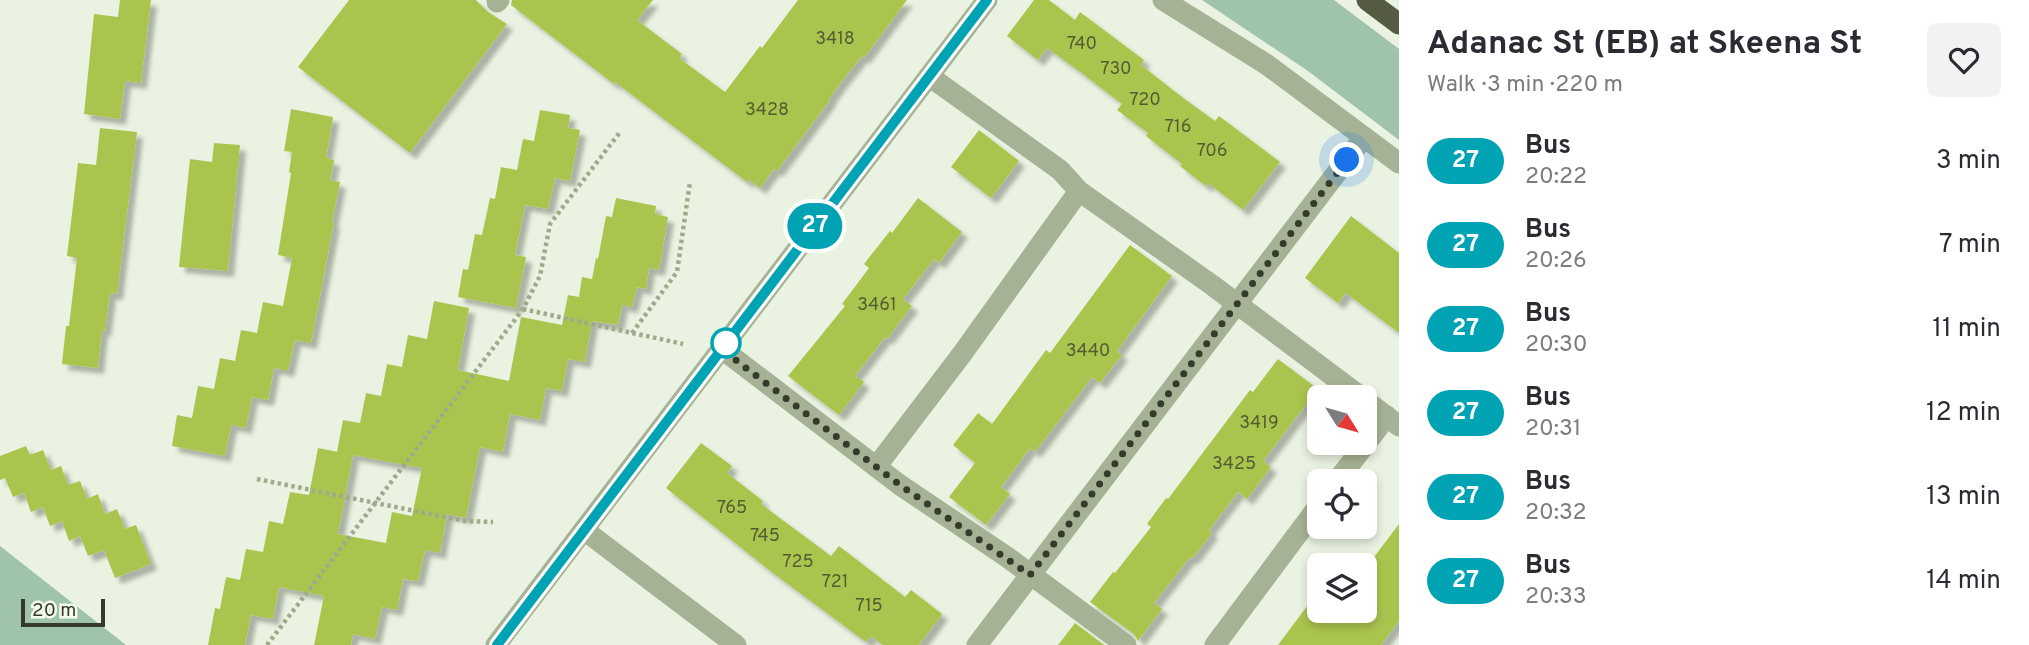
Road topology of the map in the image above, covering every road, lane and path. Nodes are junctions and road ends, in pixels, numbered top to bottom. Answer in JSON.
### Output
{"nodes":[{"id":1,"x":987,"y":0,"type":"edge"},
{"id":2,"x":1163,"y":0,"type":"edge"},
{"id":3,"x":1367,"y":0,"type":"edge"},
{"id":4,"x":1399,"y":24,"type":"edge"},
{"id":5,"x":929,"y":76,"type":"junction"},
{"id":6,"x":620,"y":132,"type":"dead end"},
{"id":7,"x":1364,"y":137,"type":"junction"},
{"id":8,"x":1399,"y":163,"type":"edge"},
{"id":9,"x":690,"y":182,"type":"dead end"},
{"id":10,"x":1079,"y":191,"type":"junction"},
{"id":11,"x":1236,"y":305,"type":"junction"},
{"id":12,"x":523,"y":309,"type":"junction"},
{"id":13,"x":632,"y":333,"type":"junction"},
{"id":14,"x":683,"y":344,"type":"dead end"},
{"id":15,"x":722,"y":349,"type":"junction"},
{"id":16,"x":1345,"y":385,"type":"edge"},
{"id":17,"x":1377,"y":409,"type":"edge"},
{"id":18,"x":1393,"y":421,"type":"edge"},
{"id":19,"x":876,"y":467,"type":"junction"},
{"id":20,"x":1348,"y":469,"type":"edge"},
{"id":21,"x":257,"y":479,"type":"dead end"},
{"id":22,"x":375,"y":504,"type":"junction"},
{"id":23,"x":493,"y":522,"type":"dead end"},
{"id":24,"x":1307,"y":522,"type":"edge"},
{"id":25,"x":584,"y":530,"type":"junction"},
{"id":26,"x":1030,"y":575,"type":"junction"},
{"id":27,"x":267,"y":645,"type":"edge"},
{"id":28,"x":496,"y":645,"type":"edge"},
{"id":29,"x":736,"y":645,"type":"edge"},
{"id":30,"x":976,"y":645,"type":"edge"},
{"id":31,"x":1125,"y":645,"type":"edge"},
{"id":32,"x":1216,"y":645,"type":"edge"}],
"edges":[{"from":1,"to":5,"type":"street"},
{"from":2,"to":7,"type":"street"},
{"from":3,"to":4,"type":"highway"},
{"from":5,"to":10,"type":"street"},
{"from":5,"to":15,"type":"street"},
{"from":6,"to":12,"type":"path"},
{"from":7,"to":8,"type":"street"},
{"from":7,"to":11,"type":"street"},
{"from":9,"to":13,"type":"path"},
{"from":10,"to":11,"type":"street"},
{"from":10,"to":19,"type":"street"},
{"from":11,"to":16,"type":"street"},
{"from":11,"to":26,"type":"street"},
{"from":12,"to":13,"type":"path"},
{"from":12,"to":22,"type":"path"},
{"from":13,"to":14,"type":"path"},
{"from":15,"to":19,"type":"street"},
{"from":15,"to":25,"type":"street"},
{"from":17,"to":18,"type":"street"},
{"from":18,"to":20,"type":"street"},
{"from":19,"to":26,"type":"street"},
{"from":21,"to":22,"type":"path"},
{"from":22,"to":23,"type":"path"},
{"from":22,"to":27,"type":"path"},
{"from":24,"to":32,"type":"street"},
{"from":25,"to":28,"type":"street"},
{"from":25,"to":29,"type":"street"},
{"from":26,"to":30,"type":"street"},
{"from":26,"to":31,"type":"street"}]}
